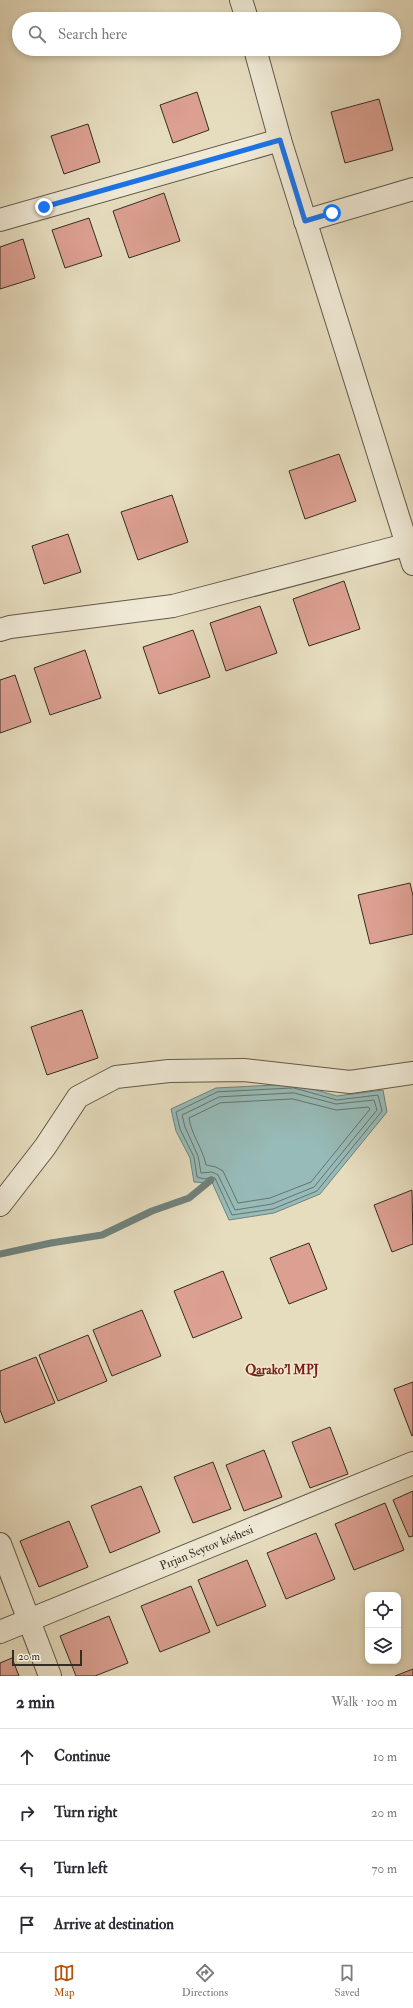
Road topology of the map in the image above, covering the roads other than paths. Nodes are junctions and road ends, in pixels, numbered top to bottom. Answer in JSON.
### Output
{"nodes":[{"id":1,"x":242,"y":0,"type":"edge"},
{"id":2,"x":245,"y":12,"type":"edge"},
{"id":3,"x":257,"y":56,"type":"edge"},
{"id":4,"x":280,"y":140,"type":"junction"},
{"id":5,"x":413,"y":189,"type":"edge"},
{"id":6,"x":0,"y":220,"type":"edge"},
{"id":7,"x":305,"y":221,"type":"junction"},
{"id":8,"x":411,"y":550,"type":"edge"},
{"id":9,"x":0,"y":630,"type":"edge"},
{"id":10,"x":413,"y":1073,"type":"edge"},
{"id":11,"x":0,"y":1205,"type":"edge"},
{"id":12,"x":413,"y":1463,"type":"edge"},
{"id":13,"x":0,"y":1544,"type":"edge"},
{"id":14,"x":28,"y":1621,"type":"junction"},
{"id":15,"x":0,"y":1632,"type":"edge"},
{"id":16,"x":50,"y":1676,"type":"edge"}],
"edges":[{"from":1,"to":2,"type":"street"},
{"from":3,"to":4,"type":"street"},
{"from":4,"to":6,"type":"street"},
{"from":4,"to":7,"type":"street"},
{"from":5,"to":7,"type":"street"},
{"from":7,"to":8,"type":"street"},
{"from":8,"to":9,"type":"street"},
{"from":10,"to":11,"type":"street"},
{"from":12,"to":14,"type":"street","name":"Pırjan Seytov kóshesi"},
{"from":13,"to":14,"type":"street"},
{"from":14,"to":15,"type":"street","name":"Pırjan Seytov kóshesi"},
{"from":14,"to":16,"type":"street"}]}
